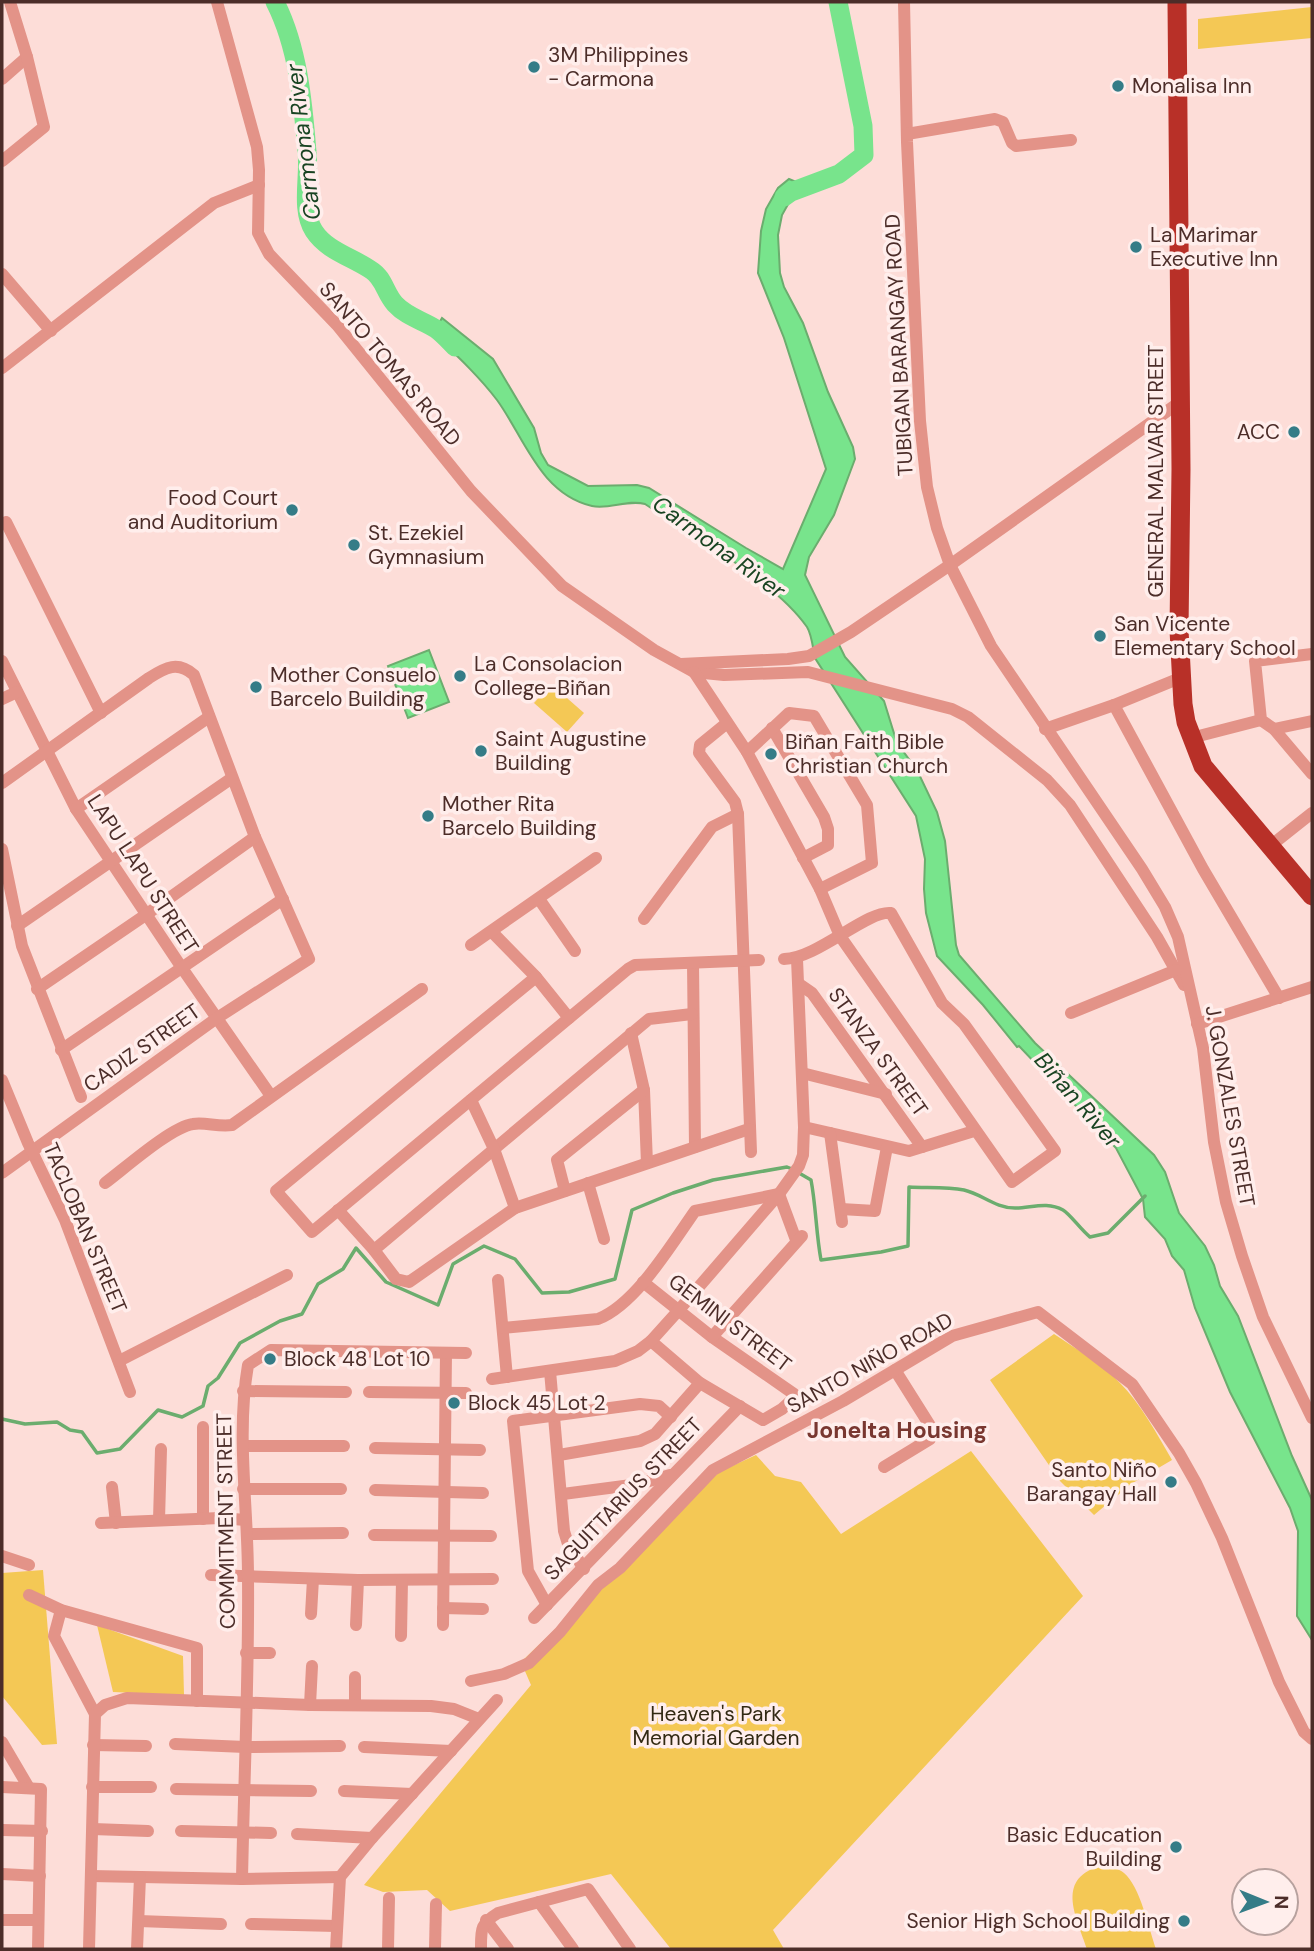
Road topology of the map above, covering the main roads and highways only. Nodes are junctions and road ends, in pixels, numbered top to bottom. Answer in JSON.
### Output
{"nodes":[{"id":1,"x":1177,"y":2,"type":"edge"},
{"id":2,"x":1312,"y":896,"type":"edge"}],
"edges":[{"from":1,"to":2,"type":"highway","name":"GENERAL MALVAR STREET"}]}
